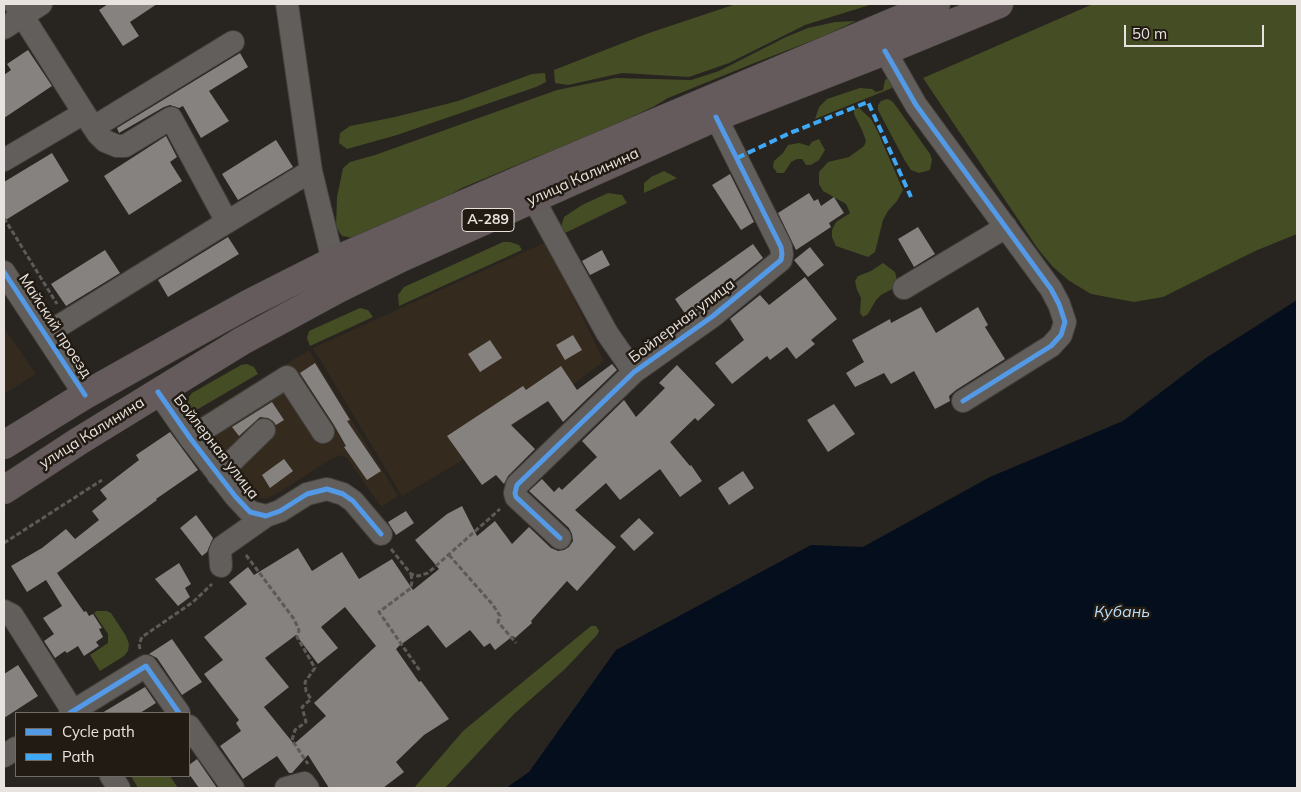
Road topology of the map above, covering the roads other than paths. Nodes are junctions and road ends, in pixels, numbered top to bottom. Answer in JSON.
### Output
{"nodes":[{"id":1,"x":287,"y":4,"type":"edge"},
{"id":2,"x":936,"y":4,"type":"edge"},
{"id":3,"x":998,"y":4,"type":"edge"},
{"id":4,"x":26,"y":8,"type":"edge"},
{"id":5,"x":4,"y":28,"type":"edge"},
{"id":6,"x":233,"y":42,"type":"dead end"},
{"id":7,"x":885,"y":51,"type":"junction"},
{"id":8,"x":716,"y":117,"type":"junction"},
{"id":9,"x":89,"y":120,"type":"junction"},
{"id":10,"x":4,"y":160,"type":"edge"},
{"id":11,"x":311,"y":171,"type":"junction"},
{"id":12,"x":534,"y":200,"type":"junction"},
{"id":13,"x":227,"y":222,"type":"junction"},
{"id":14,"x":1006,"y":227,"type":"junction"},
{"id":15,"x":333,"y":262,"type":"junction"},
{"id":16,"x":4,"y":272,"type":"edge"},
{"id":17,"x":904,"y":288,"type":"dead end"},
{"id":18,"x":46,"y":334,"type":"junction"},
{"id":19,"x":184,"y":340,"type":"junction"},
{"id":20,"x":194,"y":371,"type":"junction"},
{"id":21,"x":634,"y":372,"type":"junction"},
{"id":22,"x":158,"y":392,"type":"junction"},
{"id":23,"x":85,"y":395,"type":"junction"},
{"id":24,"x":963,"y":400,"type":"dead end"},
{"id":25,"x":264,"y":430,"type":"dead end"},
{"id":26,"x":323,"y":432,"type":"dead end"},
{"id":27,"x":190,"y":438,"type":"junction"},
{"id":28,"x":4,"y":445,"type":"edge"},
{"id":29,"x":218,"y":475,"type":"junction"},
{"id":30,"x":4,"y":490,"type":"edge"},
{"id":31,"x":266,"y":516,"type":"junction"},
{"id":32,"x":380,"y":534,"type":"road end"},
{"id":33,"x":560,"y":538,"type":"dead end"},
{"id":34,"x":221,"y":566,"type":"road end"},
{"id":35,"x":4,"y":611,"type":"edge"},
{"id":36,"x":71,"y":712,"type":"edge"},
{"id":37,"x":74,"y":712,"type":"edge"},
{"id":38,"x":178,"y":712,"type":"edge"},
{"id":39,"x":190,"y":727,"type":"edge"},
{"id":40,"x":15,"y":749,"type":"edge"},
{"id":41,"x":4,"y":756,"type":"edge"},
{"id":42,"x":112,"y":777,"type":"edge"},
{"id":43,"x":119,"y":788,"type":"edge"},
{"id":44,"x":233,"y":788,"type":"edge"}],
"edges":[{"from":1,"to":11,"type":"street"},
{"from":2,"to":15,"type":"highway","name":"улица Калинина","number":"А-289"},
{"from":3,"to":7,"type":"highway","name":"улица Калинина","number":"А-289"},
{"from":4,"to":5,"type":"street"},
{"from":4,"to":9,"type":"street"},
{"from":6,"to":9,"type":"street"},
{"from":7,"to":8,"type":"highway","name":"улица Калинина","number":"А-289"},
{"from":7,"to":14,"type":"street"},
{"from":8,"to":12,"type":"highway","name":"улица Калинина","number":"А-289"},
{"from":8,"to":21,"type":"street","name":"Бойлерная улица"},
{"from":9,"to":10,"type":"street"},
{"from":9,"to":13,"type":"street"},
{"from":11,"to":13,"type":"street"},
{"from":11,"to":15,"type":"street"},
{"from":12,"to":20,"type":"highway","name":"улица Калинина","number":"А-289"},
{"from":12,"to":21,"type":"street"},
{"from":13,"to":18,"type":"street"},
{"from":14,"to":17,"type":"street"},
{"from":14,"to":24,"type":"street"},
{"from":15,"to":19,"type":"highway","name":"улица Калинина","number":"А-289"},
{"from":16,"to":18,"type":"street","name":"Майский проезд"},
{"from":18,"to":23,"type":"street","name":"Майский проезд"},
{"from":19,"to":20,"type":"highway"},
{"from":19,"to":23,"type":"highway","name":"улица Калинина","number":"А-289"},
{"from":20,"to":22,"type":"highway","name":"улица Калинина","number":"А-289"},
{"from":21,"to":33,"type":"street","name":"Бойлерная улица"},
{"from":22,"to":27,"type":"street","name":"Бойлерная улица"},
{"from":22,"to":30,"type":"highway","name":"улица Калинина","number":"А-289"},
{"from":23,"to":28,"type":"highway","name":"улица Калинина","number":"А-289"},
{"from":25,"to":29,"type":"street"},
{"from":26,"to":27,"type":"street"},
{"from":27,"to":29,"type":"street","name":"Бойлерная улица"},
{"from":29,"to":31,"type":"street","name":"Бойлерная улица"},
{"from":31,"to":32,"type":"street","name":"Бойлерная улица"},
{"from":31,"to":34,"type":"street"},
{"from":35,"to":36,"type":"street"},
{"from":37,"to":38,"type":"street"},
{"from":39,"to":44,"type":"street"},
{"from":40,"to":41,"type":"street"},
{"from":42,"to":43,"type":"street"}]}
